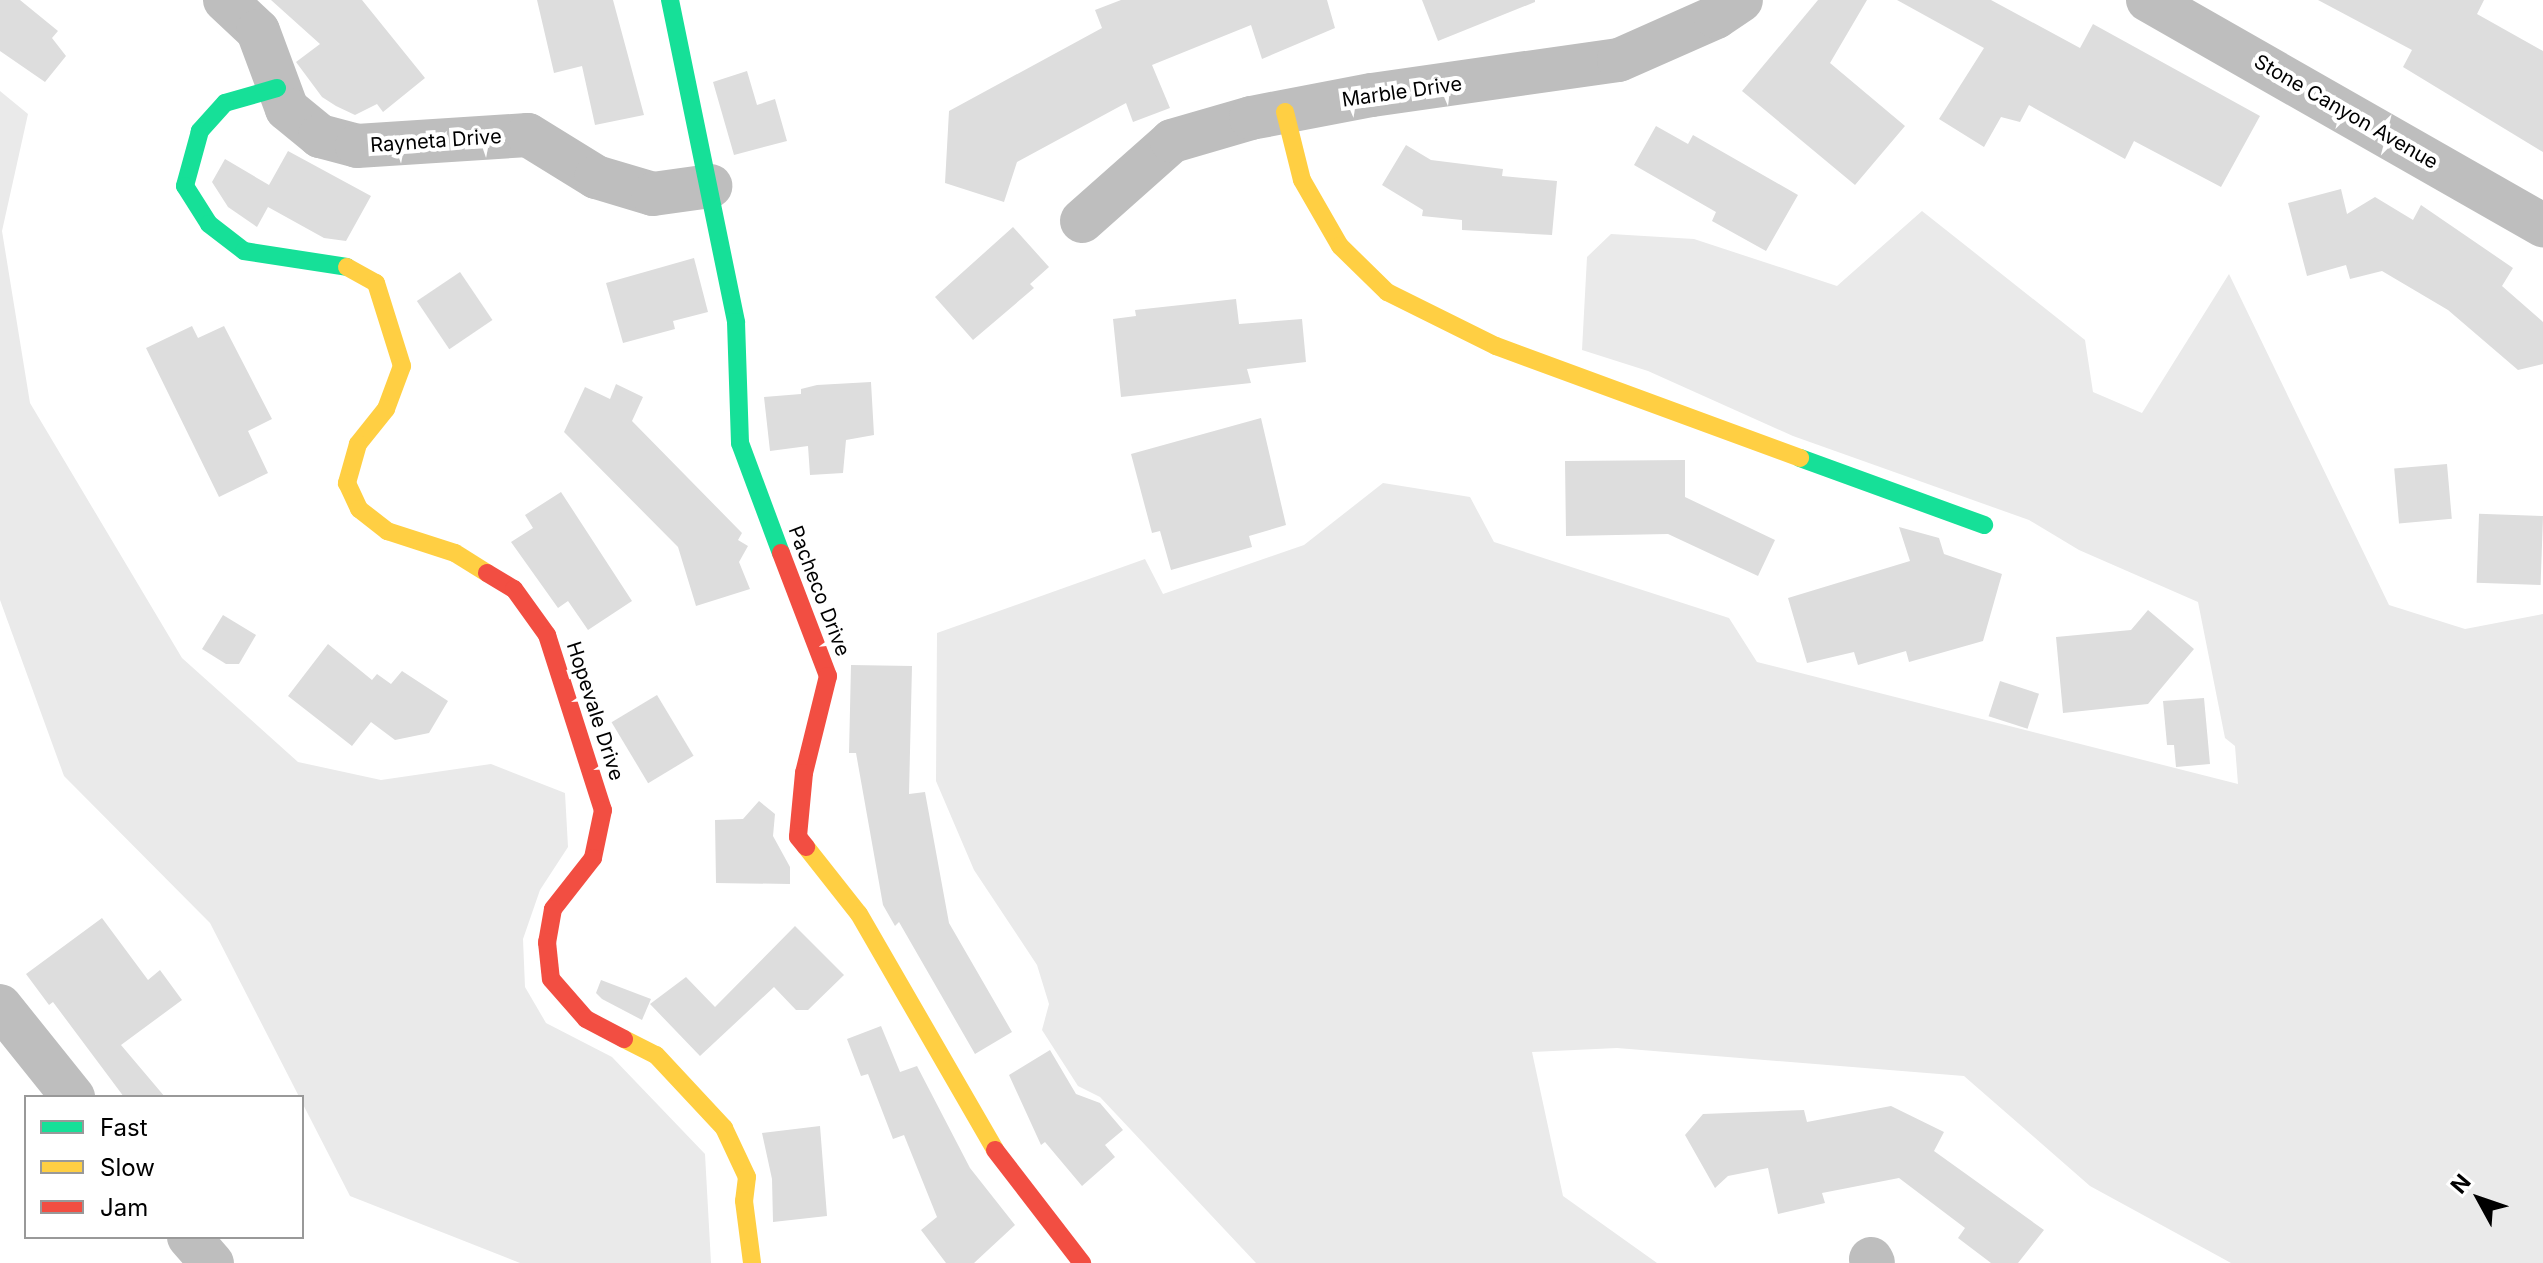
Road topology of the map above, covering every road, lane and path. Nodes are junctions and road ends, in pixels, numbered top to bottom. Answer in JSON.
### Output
{"nodes":[{"id":1,"x":225,"y":0,"type":"edge"},
{"id":2,"x":670,"y":0,"type":"edge"},
{"id":3,"x":1741,"y":0,"type":"edge"},
{"id":4,"x":2148,"y":0,"type":"edge"},
{"id":5,"x":277,"y":88,"type":"junction"},
{"id":6,"x":1285,"y":112,"type":"junction"},
{"id":7,"x":710,"y":186,"type":"junction"},
{"id":8,"x":1082,"y":221,"type":"dead end"},
{"id":9,"x":2543,"y":225,"type":"edge"},
{"id":10,"x":1984,"y":525,"type":"dead end"},
{"id":11,"x":0,"y":1006,"type":"edge"},
{"id":12,"x":71,"y":1095,"type":"edge"},
{"id":13,"x":191,"y":1239,"type":"edge"},
{"id":14,"x":212,"y":1263,"type":"edge"},
{"id":15,"x":752,"y":1263,"type":"edge"},
{"id":16,"x":1082,"y":1263,"type":"edge"}],
"edges":[{"from":1,"to":5,"type":"street","name":"Rayneta Drive"},
{"from":2,"to":7,"type":"street","name":"Pacheco Drive"},
{"from":3,"to":6,"type":"street","name":"Marble Drive"},
{"from":4,"to":9,"type":"street","name":"Stone Canyon Avenue"},
{"from":5,"to":7,"type":"street","name":"Rayneta Drive"},
{"from":5,"to":15,"type":"street","name":"Hopevale Drive"},
{"from":6,"to":8,"type":"street","name":"Marble Drive"},
{"from":6,"to":10,"type":"street"},
{"from":7,"to":16,"type":"street","name":"Pacheco Drive"},
{"from":11,"to":12,"type":"street"},
{"from":13,"to":14,"type":"street"}]}
